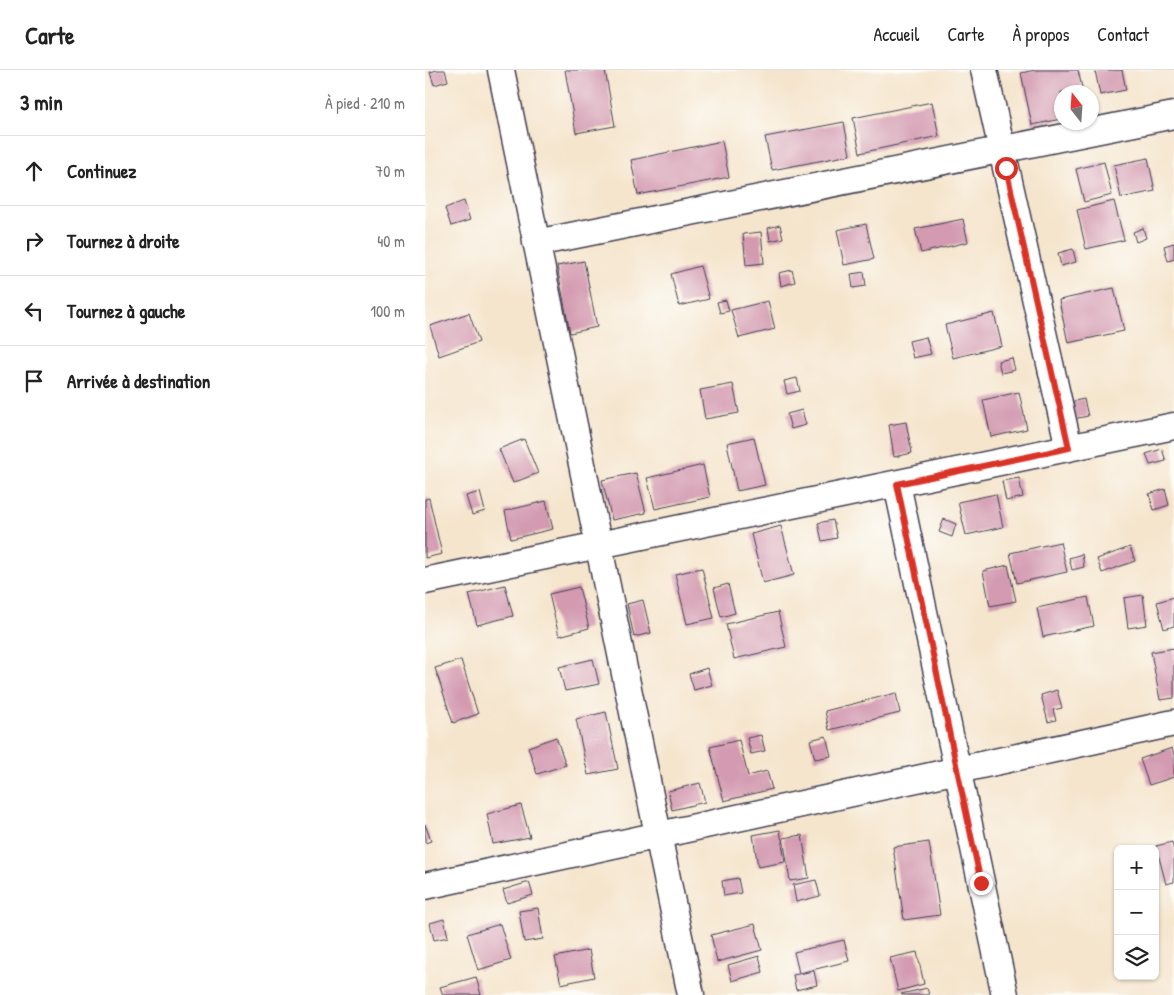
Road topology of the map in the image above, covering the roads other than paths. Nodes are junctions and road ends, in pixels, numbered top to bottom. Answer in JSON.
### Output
{"nodes":[{"id":1,"x":501,"y":70,"type":"edge"},
{"id":2,"x":984,"y":70,"type":"edge"},
{"id":3,"x":1174,"y":115,"type":"edge"},
{"id":4,"x":1002,"y":150,"type":"junction"},
{"id":5,"x":536,"y":243,"type":"junction"},
{"id":6,"x":1174,"y":426,"type":"edge"},
{"id":7,"x":1069,"y":448,"type":"junction"},
{"id":8,"x":897,"y":484,"type":"junction"},
{"id":9,"x":599,"y":546,"type":"junction"},
{"id":10,"x":425,"y":581,"type":"edge"},
{"id":11,"x":1174,"y":723,"type":"edge"},
{"id":12,"x":958,"y":770,"type":"junction"},
{"id":13,"x":659,"y":835,"type":"junction"},
{"id":14,"x":425,"y":886,"type":"edge"},
{"id":15,"x":691,"y":995,"type":"edge"},
{"id":16,"x":1005,"y":995,"type":"edge"}],
"edges":[{"from":1,"to":5,"type":"street"},
{"from":2,"to":4,"type":"street"},
{"from":3,"to":4,"type":"street"},
{"from":4,"to":5,"type":"street"},
{"from":4,"to":7,"type":"street"},
{"from":5,"to":9,"type":"street"},
{"from":6,"to":7,"type":"street"},
{"from":7,"to":8,"type":"street"},
{"from":8,"to":9,"type":"street"},
{"from":8,"to":12,"type":"street"},
{"from":9,"to":10,"type":"street"},
{"from":9,"to":13,"type":"street"},
{"from":11,"to":12,"type":"street"},
{"from":12,"to":13,"type":"street"},
{"from":12,"to":16,"type":"street"},
{"from":13,"to":14,"type":"street"},
{"from":13,"to":15,"type":"street"}]}
